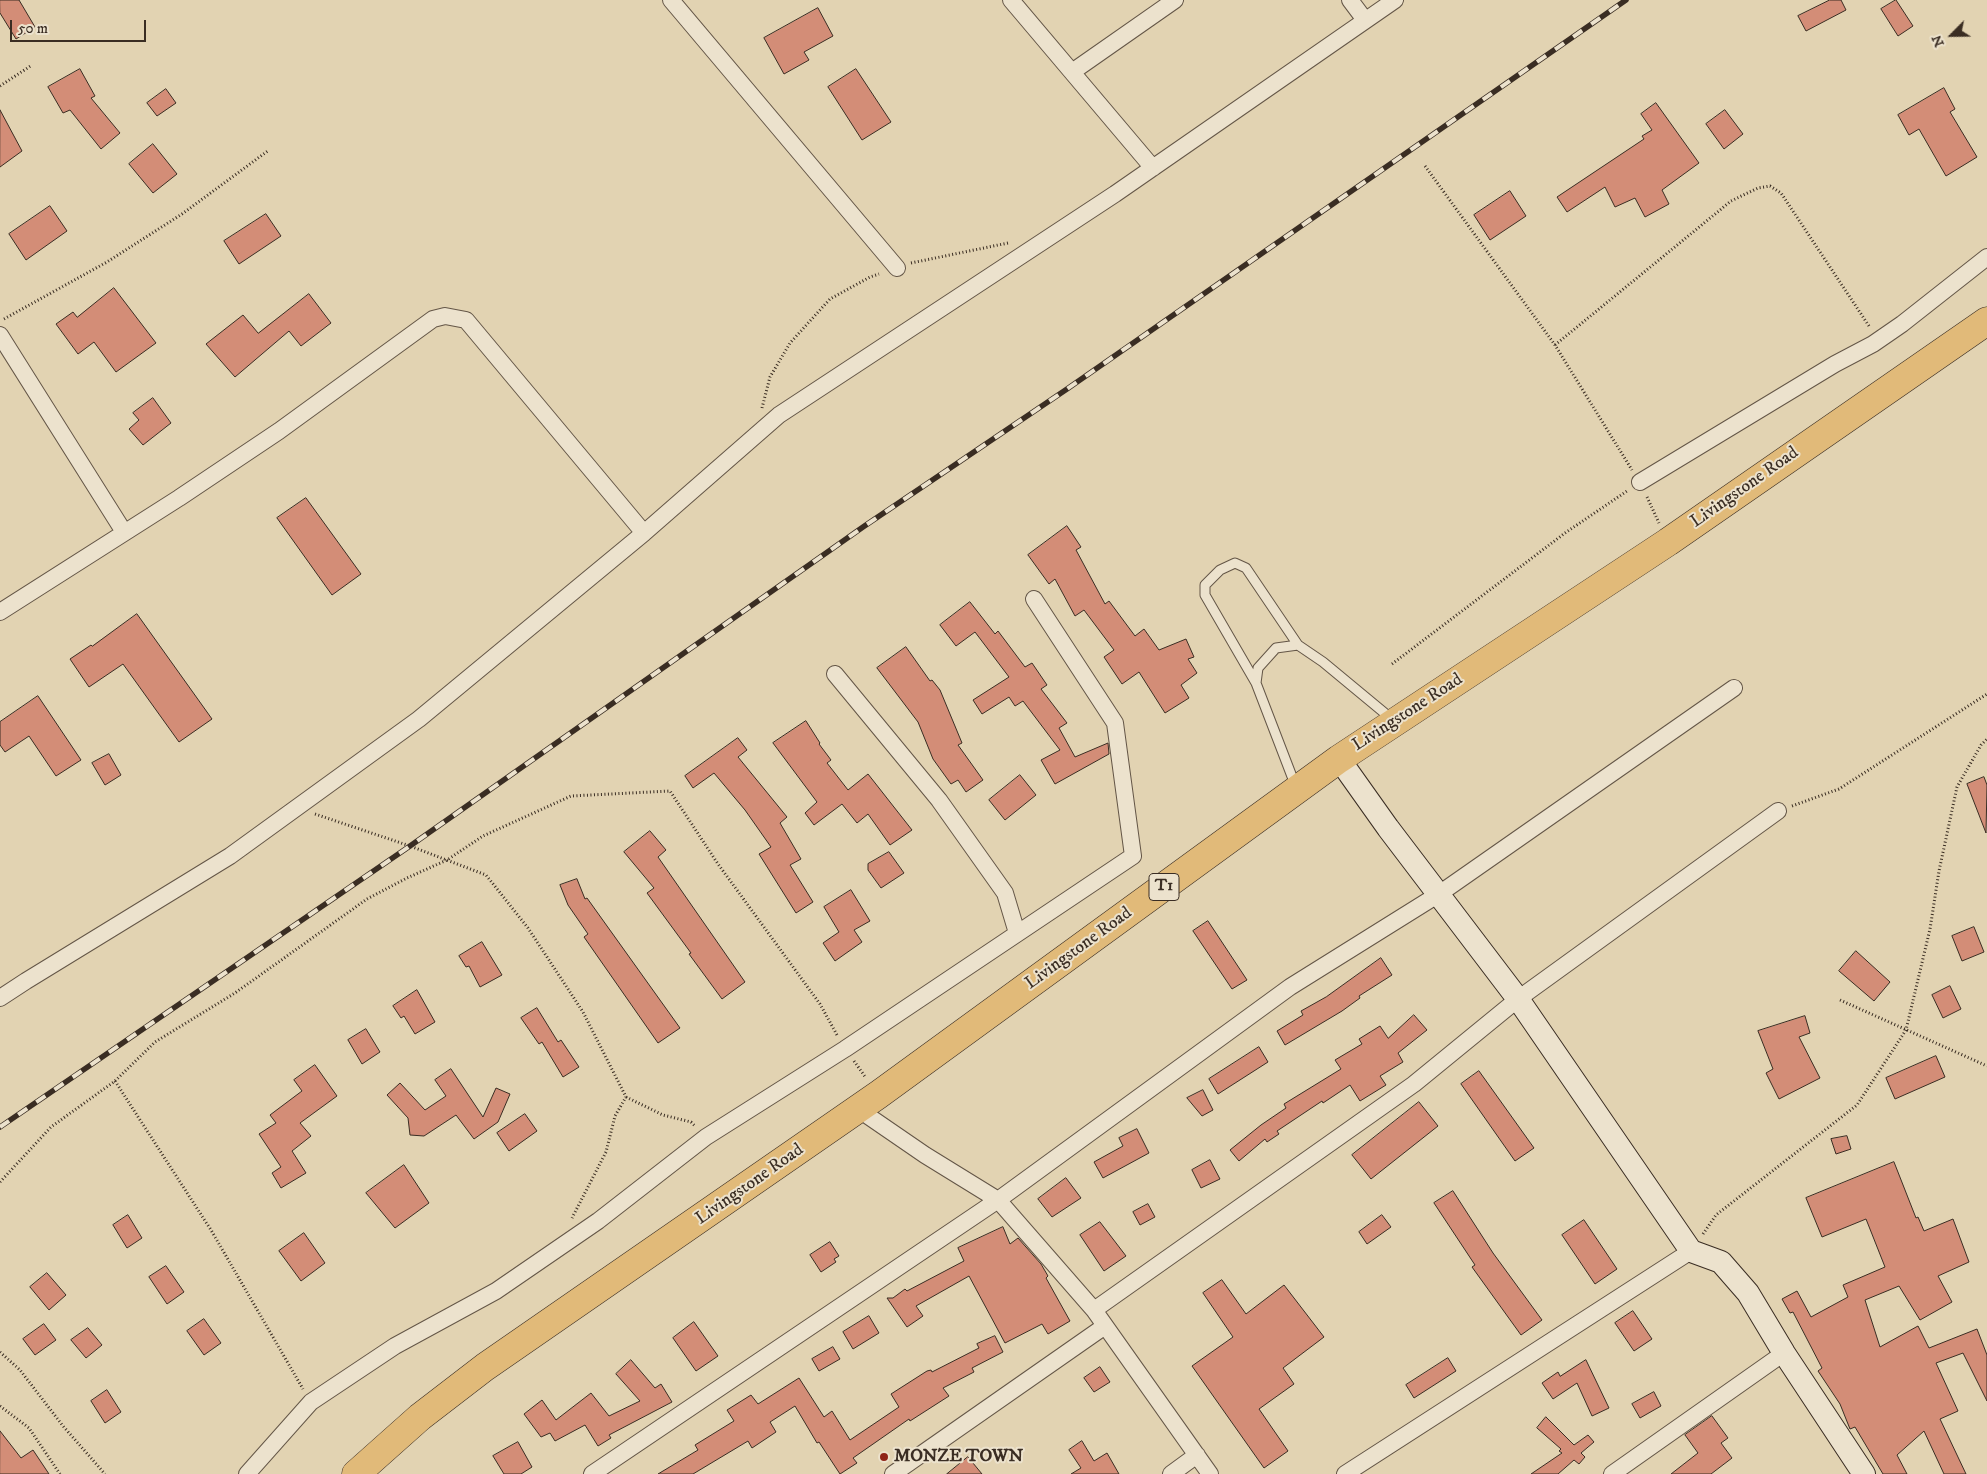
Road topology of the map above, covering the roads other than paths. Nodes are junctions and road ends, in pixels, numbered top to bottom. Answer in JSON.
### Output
{"nodes":[{"id":1,"x":671,"y":0,"type":"edge"},
{"id":2,"x":1011,"y":0,"type":"edge"},
{"id":3,"x":1175,"y":0,"type":"edge"},
{"id":4,"x":1350,"y":0,"type":"edge"},
{"id":5,"x":1395,"y":0,"type":"edge"},
{"id":6,"x":1366,"y":20,"type":"junction"},
{"id":7,"x":1072,"y":72,"type":"junction"},
{"id":8,"x":1153,"y":168,"type":"junction"},
{"id":9,"x":1987,"y":257,"type":"edge"},
{"id":10,"x":898,"y":268,"type":"road end"},
{"id":11,"x":1987,"y":321,"type":"edge"},
{"id":12,"x":0,"y":335,"type":"edge"},
{"id":13,"x":1640,"y":482,"type":"road end"},
{"id":14,"x":124,"y":532,"type":"junction"},
{"id":15,"x":644,"y":533,"type":"junction"},
{"id":16,"x":1034,"y":599,"type":"dead end"},
{"id":17,"x":0,"y":612,"type":"edge"},
{"id":18,"x":1298,"y":645,"type":"junction"},
{"id":19,"x":835,"y":674,"type":"dead end"},
{"id":20,"x":1256,"y":683,"type":"junction"},
{"id":21,"x":1734,"y":688,"type":"dead end"},
{"id":22,"x":1396,"y":722,"type":"junction"},
{"id":23,"x":1339,"y":759,"type":"junction"},
{"id":24,"x":1297,"y":789,"type":"junction"},
{"id":25,"x":1778,"y":811,"type":"road end"},
{"id":26,"x":1439,"y":894,"type":"junction"},
{"id":27,"x":1017,"y":933,"type":"junction"},
{"id":28,"x":0,"y":998,"type":"edge"},
{"id":29,"x":1518,"y":999,"type":"junction"},
{"id":30,"x":868,"y":1102,"type":"junction"},
{"id":31,"x":998,"y":1200,"type":"junction"},
{"id":32,"x":1691,"y":1251,"type":"junction"},
{"id":33,"x":1094,"y":1310,"type":"junction"},
{"id":34,"x":1105,"y":1326,"type":"junction"},
{"id":35,"x":1784,"y":1353,"type":"junction"},
{"id":36,"x":1197,"y":1455,"type":"junction"},
{"id":37,"x":1862,"y":1473,"type":"edge"},
{"id":38,"x":247,"y":1474,"type":"edge"},
{"id":39,"x":357,"y":1474,"type":"edge"},
{"id":40,"x":592,"y":1474,"type":"edge"},
{"id":41,"x":893,"y":1474,"type":"edge"},
{"id":42,"x":1171,"y":1474,"type":"edge"},
{"id":43,"x":1210,"y":1474,"type":"edge"},
{"id":44,"x":1345,"y":1474,"type":"edge"},
{"id":45,"x":1612,"y":1474,"type":"edge"}],
"edges":[{"from":1,"to":10,"type":"street"},
{"from":2,"to":7,"type":"street"},
{"from":3,"to":7,"type":"street"},
{"from":4,"to":6,"type":"street"},
{"from":5,"to":6,"type":"street"},
{"from":6,"to":8,"type":"street"},
{"from":7,"to":8,"type":"street"},
{"from":8,"to":15,"type":"street"},
{"from":9,"to":13,"type":"street"},
{"from":11,"to":22,"type":"highway","name":"Livingstone Road","number":"T1"},
{"from":12,"to":14,"type":"street"},
{"from":14,"to":15,"type":"street"},
{"from":14,"to":17,"type":"street"},
{"from":15,"to":28,"type":"street"},
{"from":16,"to":27,"type":"street"},
{"from":18,"to":20,"type":"lane"},
{"from":18,"to":20,"type":"lane"},
{"from":18,"to":22,"type":"lane"},
{"from":19,"to":27,"type":"street"},
{"from":20,"to":24,"type":"lane"},
{"from":21,"to":26,"type":"street"},
{"from":22,"to":23,"type":"highway","name":"Livingstone Road","number":"T1"},
{"from":23,"to":24,"type":"highway","name":"Livingstone Road","number":"T1"},
{"from":23,"to":26,"type":"street"},
{"from":24,"to":30,"type":"highway","name":"Livingstone Road","number":"T1"},
{"from":25,"to":29,"type":"street"},
{"from":26,"to":29,"type":"street"},
{"from":26,"to":31,"type":"street"},
{"from":27,"to":38,"type":"street"},
{"from":29,"to":32,"type":"street"},
{"from":29,"to":33,"type":"street"},
{"from":30,"to":31,"type":"street"},
{"from":30,"to":39,"type":"highway","name":"Livingstone Road","number":"T1"},
{"from":31,"to":33,"type":"street"},
{"from":31,"to":40,"type":"street"},
{"from":32,"to":35,"type":"street"},
{"from":32,"to":44,"type":"street"},
{"from":33,"to":34,"type":"street"},
{"from":34,"to":36,"type":"street"},
{"from":34,"to":41,"type":"street"},
{"from":35,"to":37,"type":"street"},
{"from":35,"to":45,"type":"street"},
{"from":36,"to":42,"type":"street"},
{"from":36,"to":43,"type":"street"}]}
